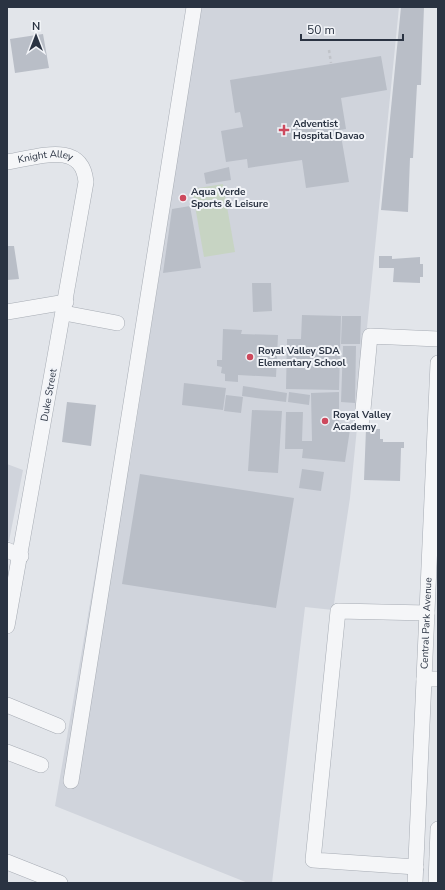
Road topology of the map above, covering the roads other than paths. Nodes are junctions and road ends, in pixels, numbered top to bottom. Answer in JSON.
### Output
{"nodes":[{"id":1,"x":194,"y":7,"type":"edge"},
{"id":2,"x":7,"y":162,"type":"edge"},
{"id":3,"x":82,"y":164,"type":"joint"},
{"id":4,"x":65,"y":307,"type":"junction"},
{"id":5,"x":7,"y":312,"type":"edge"},
{"id":6,"x":117,"y":323,"type":"dead end"},
{"id":7,"x":438,"y":339,"type":"edge"},
{"id":8,"x":438,"y":363,"type":"edge"},
{"id":9,"x":362,"y":420,"type":"dead end"},
{"id":10,"x":14,"y":553,"type":"edge"},
{"id":11,"x":426,"y":613,"type":"junction"},
{"id":12,"x":7,"y":626,"type":"edge"},
{"id":13,"x":431,"y":679,"type":"edge"},
{"id":14,"x":7,"y":705,"type":"edge"},
{"id":15,"x":58,"y":726,"type":"dead end"},
{"id":16,"x":7,"y":752,"type":"edge"},
{"id":17,"x":41,"y":765,"type":"dead end"},
{"id":18,"x":71,"y":780,"type":"dead end"},
{"id":19,"x":438,"y":829,"type":"edge"},
{"id":20,"x":7,"y":862,"type":"edge"},
{"id":21,"x":416,"y":866,"type":"junction"},
{"id":22,"x":60,"y":883,"type":"edge"},
{"id":23,"x":415,"y":883,"type":"edge"},
{"id":24,"x":436,"y":883,"type":"edge"}],
"edges":[{"from":1,"to":18,"type":"street"},
{"from":2,"to":3,"type":"street","name":"Knight Alley"},
{"from":3,"to":4,"type":"street","name":"Duke Street"},
{"from":4,"to":5,"type":"street"},
{"from":4,"to":6,"type":"street"},
{"from":4,"to":10,"type":"street","name":"Duke Street"},
{"from":7,"to":9,"type":"street"},
{"from":8,"to":11,"type":"street","name":"Central Park Avenue"},
{"from":10,"to":12,"type":"street","name":"Duke Street"},
{"from":11,"to":13,"type":"street","name":"Central Park Avenue"},
{"from":11,"to":21,"type":"street"},
{"from":13,"to":21,"type":"street","name":"Central Park Avenue"},
{"from":14,"to":15,"type":"street"},
{"from":16,"to":17,"type":"street"},
{"from":19,"to":24,"type":"street"},
{"from":20,"to":22,"type":"street"},
{"from":21,"to":23,"type":"street","name":"Central Park Avenue"}]}
